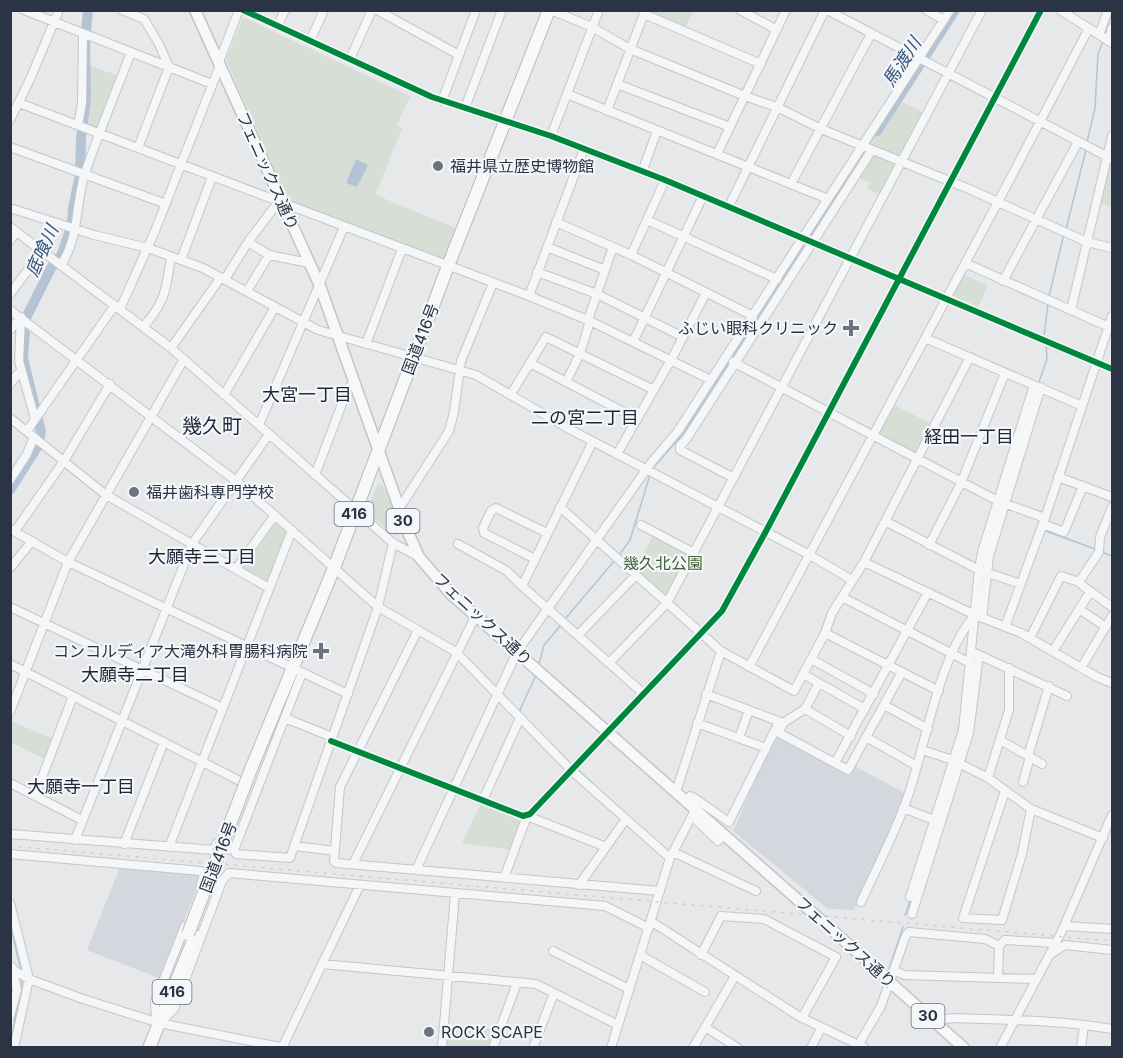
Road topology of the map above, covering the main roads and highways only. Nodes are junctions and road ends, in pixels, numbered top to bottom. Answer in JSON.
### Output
{"nodes":[{"id":1,"x":195,"y":10,"type":"edge"},
{"id":2,"x":550,"y":10,"type":"edge"},
{"id":3,"x":378,"y":450,"type":"junction"},
{"id":4,"x":149,"y":1047,"type":"edge"},
{"id":5,"x":964,"y":1047,"type":"edge"}],
"edges":[{"from":1,"to":3,"type":"main road","name":"フェニックス通り","number":"30"},
{"from":2,"to":3,"type":"highway","name":"国道416号","number":"416"},
{"from":3,"to":4,"type":"highway","name":"国道416号","number":"416"},
{"from":3,"to":5,"type":"main road","name":"フェニックス通り","number":"30","bridge":true}]}
